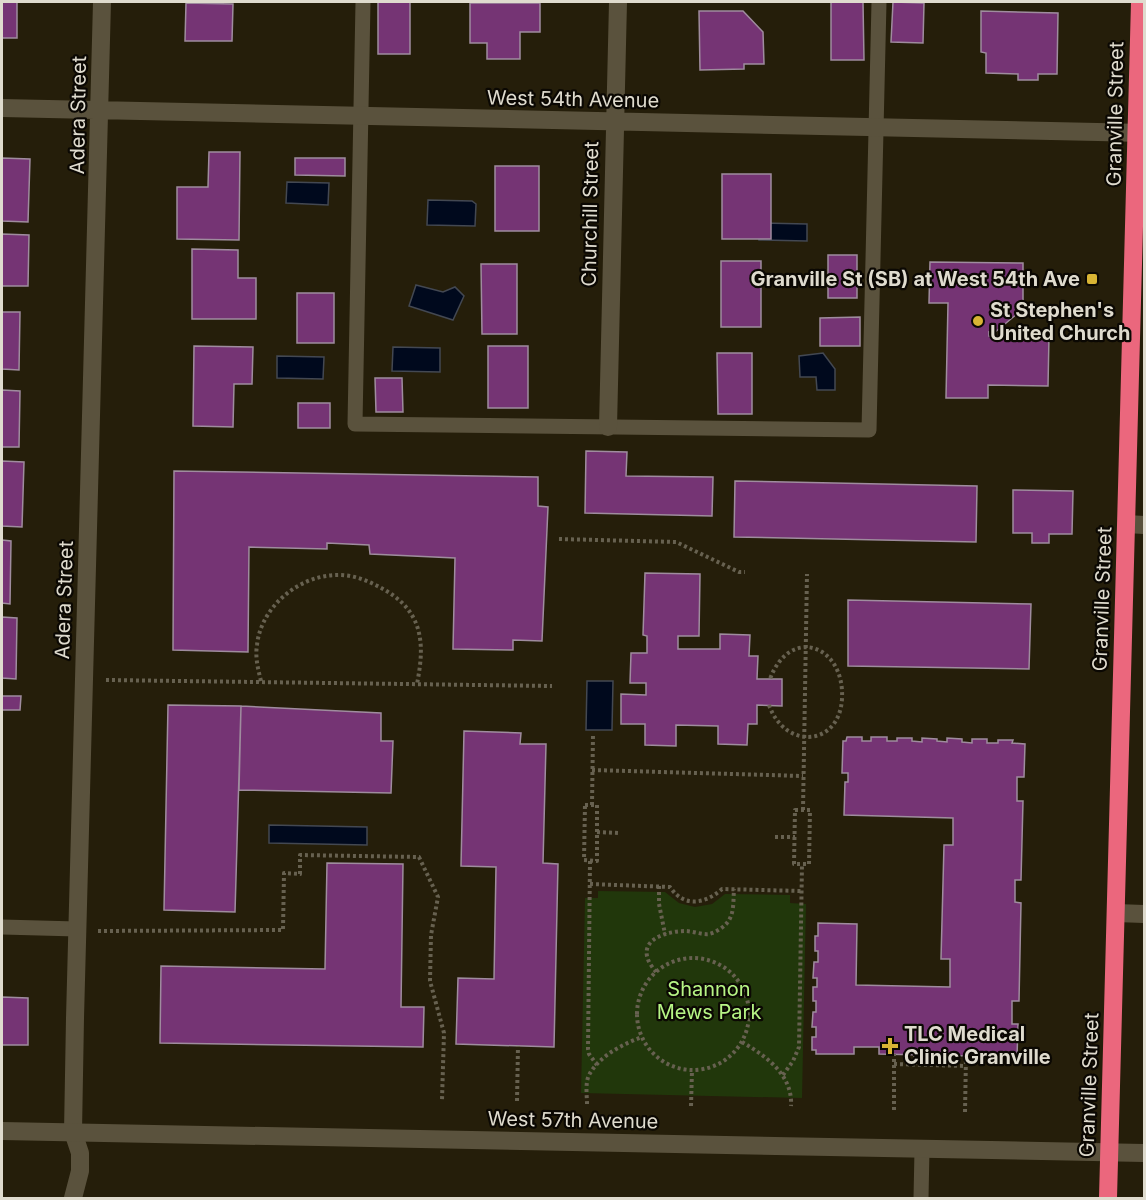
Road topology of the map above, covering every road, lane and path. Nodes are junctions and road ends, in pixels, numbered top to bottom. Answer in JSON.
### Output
{"nodes":[{"id":1,"x":102,"y":2,"type":"edge"},
{"id":2,"x":363,"y":2,"type":"edge"},
{"id":3,"x":618,"y":2,"type":"edge"},
{"id":4,"x":879,"y":2,"type":"edge"},
{"id":5,"x":1140,"y":2,"type":"edge"},
{"id":6,"x":2,"y":108,"type":"edge"},
{"id":7,"x":100,"y":111,"type":"junction"},
{"id":8,"x":361,"y":117,"type":"junction"},
{"id":9,"x":615,"y":122,"type":"junction"},
{"id":10,"x":877,"y":127,"type":"junction"},
{"id":11,"x":1141,"y":133,"type":"edge"},
{"id":12,"x":608,"y":427,"type":"junction"},
{"id":13,"x":1136,"y":524,"type":"edge"},
{"id":14,"x":559,"y":539,"type":"dead end"},
{"id":15,"x":745,"y":572,"type":"dead end"},
{"id":16,"x":807,"y":574,"type":"dead end"},
{"id":17,"x":807,"y":646,"type":"junction"},
{"id":18,"x":770,"y":679,"type":"dead end"},
{"id":19,"x":84,"y":680,"type":"junction"},
{"id":20,"x":261,"y":681,"type":"junction"},
{"id":21,"x":417,"y":684,"type":"junction"},
{"id":22,"x":552,"y":686,"type":"dead end"},
{"id":23,"x":769,"y":705,"type":"dead end"},
{"id":24,"x":593,"y":735,"type":"dead end"},
{"id":25,"x":804,"y":738,"type":"junction"},
{"id":26,"x":592,"y":770,"type":"junction"},
{"id":27,"x":803,"y":776,"type":"junction"},
{"id":28,"x":592,"y":805,"type":"junction"},
{"id":29,"x":803,"y":810,"type":"junction"},
{"id":30,"x":597,"y":832,"type":"junction"},
{"id":31,"x":618,"y":833,"type":"dead end"},
{"id":32,"x":775,"y":837,"type":"dead end"},
{"id":33,"x":795,"y":837,"type":"junction"},
{"id":34,"x":590,"y":861,"type":"junction"},
{"id":35,"x":802,"y":864,"type":"junction"},
{"id":36,"x":590,"y":884,"type":"junction"},
{"id":37,"x":659,"y":886,"type":"junction"},
{"id":38,"x":734,"y":889,"type":"junction"},
{"id":39,"x":801,"y":891,"type":"junction"},
{"id":40,"x":1116,"y":914,"type":"junction"},
{"id":41,"x":1144,"y":914,"type":"edge"},
{"id":42,"x":2,"y":927,"type":"edge"},
{"id":43,"x":77,"y":929,"type":"junction"},
{"id":44,"x":665,"y":934,"type":"junction"},
{"id":45,"x":656,"y":972,"type":"junction"},
{"id":46,"x":642,"y":1037,"type":"junction"},
{"id":47,"x":742,"y":1042,"type":"junction"},
{"id":48,"x":518,"y":1046,"type":"dead end"},
{"id":49,"x":894,"y":1054,"type":"dead end"},
{"id":50,"x":915,"y":1055,"type":"dead end"},
{"id":51,"x":966,"y":1056,"type":"dead end"},
{"id":52,"x":894,"y":1064,"type":"junction"},
{"id":53,"x":597,"y":1065,"type":"junction"},
{"id":54,"x":915,"y":1065,"type":"junction"},
{"id":55,"x":966,"y":1066,"type":"junction"},
{"id":56,"x":692,"y":1070,"type":"junction"},
{"id":57,"x":783,"y":1075,"type":"junction"},
{"id":58,"x":442,"y":1100,"type":"dead end"},
{"id":59,"x":517,"y":1101,"type":"dead end"},
{"id":60,"x":587,"y":1104,"type":"dead end"},
{"id":61,"x":691,"y":1106,"type":"dead end"},
{"id":62,"x":791,"y":1106,"type":"dead end"},
{"id":63,"x":894,"y":1110,"type":"dead end"},
{"id":64,"x":966,"y":1112,"type":"dead end"},
{"id":65,"x":2,"y":1131,"type":"edge"},
{"id":66,"x":73,"y":1132,"type":"junction"},
{"id":67,"x":922,"y":1150,"type":"junction"},
{"id":68,"x":1110,"y":1153,"type":"junction"},
{"id":69,"x":1144,"y":1153,"type":"edge"},
{"id":70,"x":73,"y":1198,"type":"edge"},
{"id":71,"x":921,"y":1198,"type":"edge"},
{"id":72,"x":1108,"y":1198,"type":"edge"}],
"edges":[{"from":1,"to":7,"type":"street","name":"Adera Street"},
{"from":2,"to":8,"type":"lane"},
{"from":3,"to":9,"type":"street","name":"Churchill Street"},
{"from":4,"to":10,"type":"lane"},
{"from":5,"to":11,"type":"highway","name":"Granville Street"},
{"from":6,"to":7,"type":"street","name":"West 54th Avenue"},
{"from":7,"to":8,"type":"street","name":"West 54th Avenue"},
{"from":7,"to":19,"type":"street","name":"Adera Street"},
{"from":8,"to":9,"type":"street","name":"West 54th Avenue"},
{"from":8,"to":12,"type":"lane"},
{"from":9,"to":10,"type":"street","name":"West 54th Avenue"},
{"from":9,"to":12,"type":"street","name":"Churchill Street"},
{"from":10,"to":11,"type":"street","name":"West 54th Avenue"},
{"from":10,"to":12,"type":"lane"},
{"from":11,"to":13,"type":"highway","name":"Granville Street"},
{"from":13,"to":40,"type":"highway","name":"Granville Street"},
{"from":14,"to":15,"type":"path"},
{"from":16,"to":17,"type":"path"},
{"from":17,"to":18,"type":"path"},
{"from":17,"to":25,"type":"path"},
{"from":17,"to":25,"type":"path"},
{"from":19,"to":20,"type":"path"},
{"from":19,"to":43,"type":"street","name":"Adera Street"},
{"from":20,"to":21,"type":"path"},
{"from":20,"to":21,"type":"path"},
{"from":21,"to":22,"type":"path"},
{"from":23,"to":25,"type":"path"},
{"from":24,"to":26,"type":"path"},
{"from":25,"to":27,"type":"path"},
{"from":26,"to":27,"type":"path"},
{"from":26,"to":28,"type":"path"},
{"from":27,"to":29,"type":"path"},
{"from":28,"to":30,"type":"path"},
{"from":28,"to":34,"type":"path"},
{"from":29,"to":33,"type":"path"},
{"from":29,"to":35,"type":"path"},
{"from":30,"to":31,"type":"path"},
{"from":30,"to":34,"type":"path"},
{"from":32,"to":33,"type":"path"},
{"from":33,"to":35,"type":"path"},
{"from":34,"to":36,"type":"path"},
{"from":35,"to":39,"type":"path"},
{"from":36,"to":37,"type":"path"},
{"from":36,"to":53,"type":"path"},
{"from":37,"to":38,"type":"path"},
{"from":37,"to":44,"type":"path"},
{"from":38,"to":39,"type":"path"},
{"from":38,"to":44,"type":"path"},
{"from":39,"to":57,"type":"path"},
{"from":40,"to":41,"type":"street"},
{"from":40,"to":68,"type":"highway","name":"Granville Street"},
{"from":42,"to":43,"type":"lane"},
{"from":43,"to":58,"type":"path"},
{"from":43,"to":66,"type":"street","name":"Adera Street"},
{"from":44,"to":45,"type":"path"},
{"from":45,"to":46,"type":"path"},
{"from":45,"to":47,"type":"path"},
{"from":46,"to":53,"type":"path"},
{"from":46,"to":56,"type":"path"},
{"from":47,"to":56,"type":"path"},
{"from":47,"to":57,"type":"path"},
{"from":48,"to":59,"type":"path"},
{"from":49,"to":52,"type":"path"},
{"from":50,"to":54,"type":"path"},
{"from":51,"to":55,"type":"path"},
{"from":52,"to":54,"type":"path"},
{"from":52,"to":63,"type":"path"},
{"from":53,"to":60,"type":"path"},
{"from":54,"to":55,"type":"path"},
{"from":55,"to":64,"type":"path"},
{"from":56,"to":61,"type":"path"},
{"from":57,"to":62,"type":"path"},
{"from":65,"to":66,"type":"street","name":"West 57th Avenue"},
{"from":66,"to":67,"type":"street","name":"West 57th Avenue"},
{"from":66,"to":70,"type":"street","name":"Adera Street"},
{"from":67,"to":68,"type":"street","name":"West 57th Avenue"},
{"from":67,"to":71,"type":"lane"},
{"from":68,"to":69,"type":"street","name":"West 57th Avenue"},
{"from":68,"to":72,"type":"highway","name":"Granville Street"}]}
